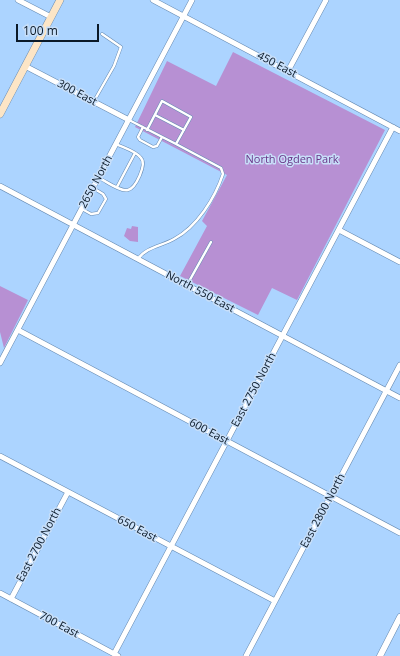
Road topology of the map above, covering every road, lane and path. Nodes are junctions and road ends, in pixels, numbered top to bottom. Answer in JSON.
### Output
{"nodes":[{"id":1,"x":18,"y":0,"type":"edge"},
{"id":2,"x":60,"y":0,"type":"edge"},
{"id":3,"x":153,"y":0,"type":"edge"},
{"id":4,"x":192,"y":0,"type":"edge"},
{"id":5,"x":326,"y":0,"type":"edge"},
{"id":6,"x":183,"y":16,"type":"junction"},
{"id":7,"x":51,"y":17,"type":"junction"},
{"id":8,"x":102,"y":34,"type":"dead end"},
{"id":9,"x":25,"y":66,"type":"junction"},
{"id":10,"x":288,"y":71,"type":"junction"},
{"id":11,"x":94,"y":102,"type":"junction"},
{"id":12,"x":0,"y":114,"type":"edge"},
{"id":13,"x":155,"y":115,"type":"junction"},
{"id":14,"x":129,"y":120,"type":"junction"},
{"id":15,"x":143,"y":127,"type":"junction"},
{"id":16,"x":394,"y":127,"type":"junction"},
{"id":17,"x":147,"y":130,"type":"junction"},
{"id":18,"x":184,"y":130,"type":"junction"},
{"id":19,"x":400,"y":131,"type":"edge"},
{"id":20,"x":162,"y":137,"type":"junction"},
{"id":21,"x":116,"y":144,"type":"junction"},
{"id":22,"x":176,"y":144,"type":"junction"},
{"id":23,"x":135,"y":153,"type":"junction"},
{"id":24,"x":98,"y":178,"type":"junction"},
{"id":25,"x":0,"y":186,"type":"edge"},
{"id":26,"x":117,"y":187,"type":"junction"},
{"id":27,"x":93,"y":188,"type":"junction"},
{"id":28,"x":82,"y":209,"type":"junction"},
{"id":29,"x":73,"y":225,"type":"junction"},
{"id":30,"x":339,"y":230,"type":"junction"},
{"id":31,"x":211,"y":242,"type":"dead end"},
{"id":32,"x":138,"y":259,"type":"junction"},
{"id":33,"x":400,"y":262,"type":"edge"},
{"id":34,"x":187,"y":285,"type":"junction"},
{"id":35,"x":18,"y":330,"type":"junction"},
{"id":36,"x":282,"y":337,"type":"junction"},
{"id":37,"x":0,"y":363,"type":"edge"},
{"id":38,"x":400,"y":365,"type":"edge"},
{"id":39,"x":386,"y":391,"type":"junction"},
{"id":40,"x":400,"y":398,"type":"edge"},
{"id":41,"x":227,"y":441,"type":"junction"},
{"id":42,"x":0,"y":456,"type":"edge"},
{"id":43,"x":68,"y":492,"type":"junction"},
{"id":44,"x":330,"y":497,"type":"junction"},
{"id":45,"x":400,"y":533,"type":"edge"},
{"id":46,"x":171,"y":546,"type":"junction"},
{"id":47,"x":0,"y":593,"type":"edge"},
{"id":48,"x":11,"y":599,"type":"junction"},
{"id":49,"x":275,"y":601,"type":"junction"},
{"id":50,"x":400,"y":617,"type":"edge"},
{"id":51,"x":116,"y":655,"type":"edge"},
{"id":52,"x":246,"y":656,"type":"edge"},
{"id":53,"x":380,"y":656,"type":"edge"}],
"edges":[{"from":1,"to":7,"type":"street"},
{"from":2,"to":7,"type":"main road"},
{"from":3,"to":6,"type":"street","name":"450 East"},
{"from":4,"to":6,"type":"street","name":"2650 North"},
{"from":5,"to":10,"type":"street"},
{"from":6,"to":10,"type":"street","name":"450 East"},
{"from":6,"to":14,"type":"street","name":"2650 North"},
{"from":7,"to":9,"type":"main road"},
{"from":8,"to":11,"type":"lane"},
{"from":9,"to":11,"type":"street","name":"300 East"},
{"from":9,"to":12,"type":"main road"},
{"from":10,"to":16,"type":"street","name":"450 East"},
{"from":11,"to":14,"type":"street","name":"300 East"},
{"from":13,"to":17,"type":"lane"},
{"from":13,"to":18,"type":"lane"},
{"from":13,"to":18,"type":"lane"},
{"from":14,"to":15,"type":"lane"},
{"from":14,"to":21,"type":"street","name":"2650 North"},
{"from":15,"to":17,"type":"lane"},
{"from":15,"to":20,"type":"lane"},
{"from":16,"to":19,"type":"street","name":"450 East"},
{"from":16,"to":30,"type":"street","name":"East 2750 North"},
{"from":17,"to":20,"type":"lane"},
{"from":18,"to":22,"type":"lane"},
{"from":20,"to":22,"type":"lane"},
{"from":21,"to":23,"type":"lane"},
{"from":21,"to":24,"type":"street","name":"2650 North"},
{"from":22,"to":32,"type":"lane"},
{"from":23,"to":26,"type":"lane"},
{"from":23,"to":26,"type":"lane"},
{"from":24,"to":26,"type":"lane"},
{"from":24,"to":27,"type":"street","name":"2650 North"},
{"from":25,"to":29,"type":"street","name":"North 550 East"},
{"from":27,"to":28,"type":"street","name":"2650 North"},
{"from":27,"to":28,"type":"lane"},
{"from":28,"to":29,"type":"street","name":"2650 North"},
{"from":29,"to":32,"type":"street","name":"North 550 East"},
{"from":29,"to":35,"type":"street","name":"2650 North"},
{"from":30,"to":33,"type":"street"},
{"from":30,"to":36,"type":"street","name":"East 2750 North"},
{"from":31,"to":34,"type":"lane"},
{"from":32,"to":34,"type":"street","name":"North 550 East"},
{"from":34,"to":36,"type":"street","name":"North 550 East"},
{"from":35,"to":37,"type":"street","name":"2650 North"},
{"from":35,"to":41,"type":"street","name":"600 East"},
{"from":36,"to":39,"type":"street","name":"North 550 East"},
{"from":36,"to":41,"type":"street","name":"East 2750 North"},
{"from":38,"to":39,"type":"street","name":"East 2800 North"},
{"from":39,"to":40,"type":"street","name":"North 550 East"},
{"from":39,"to":44,"type":"street","name":"East 2800 North"},
{"from":41,"to":44,"type":"street","name":"600 East"},
{"from":41,"to":46,"type":"street","name":"East 2750 North"},
{"from":42,"to":43,"type":"street","name":"650 East"},
{"from":43,"to":46,"type":"street","name":"650 East"},
{"from":43,"to":48,"type":"street","name":"East 2700 North"},
{"from":44,"to":45,"type":"street","name":"600 East"},
{"from":44,"to":49,"type":"street","name":"East 2800 North"},
{"from":46,"to":49,"type":"street","name":"650 East"},
{"from":46,"to":51,"type":"street","name":"East 2750 North"},
{"from":47,"to":48,"type":"street","name":"700 East"},
{"from":48,"to":51,"type":"street","name":"700 East"},
{"from":49,"to":52,"type":"street","name":"East 2800 North"},
{"from":50,"to":53,"type":"street"}]}
